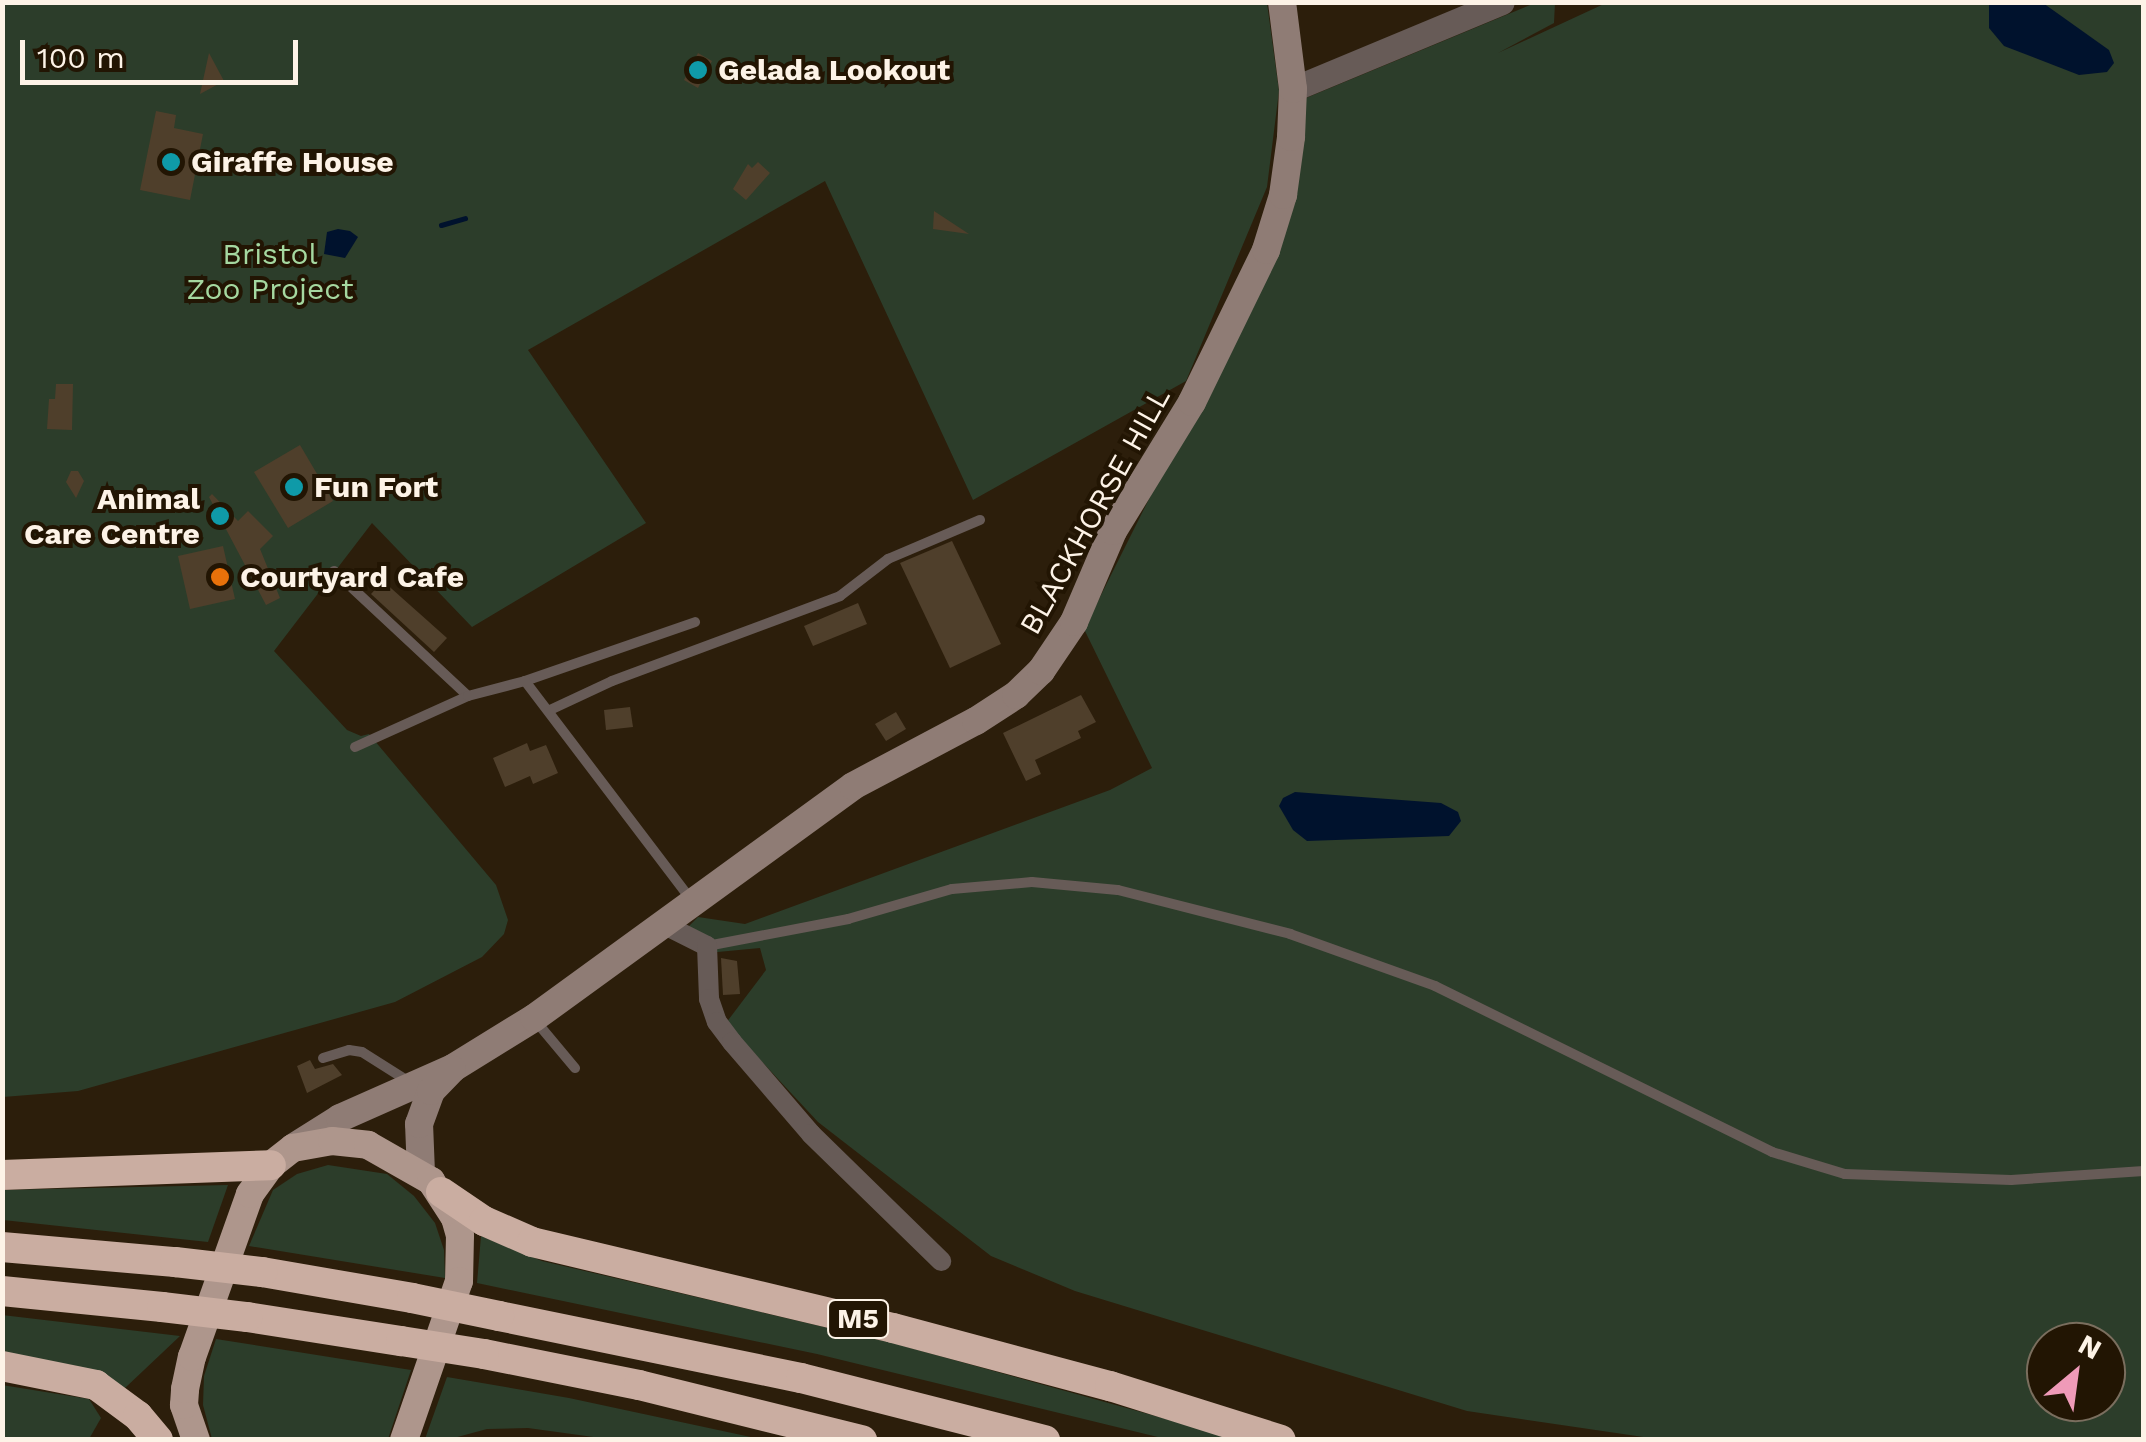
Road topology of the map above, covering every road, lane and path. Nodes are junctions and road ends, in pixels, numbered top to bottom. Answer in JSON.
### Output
{"nodes":[{"id":1,"x":1282,"y":2,"type":"edge"},
{"id":2,"x":1502,"y":2,"type":"edge"},
{"id":3,"x":1293,"y":89,"type":"junction"},
{"id":4,"x":980,"y":520,"type":"dead end"},
{"id":5,"x":334,"y":571,"type":"dead end"},
{"id":6,"x":695,"y":622,"type":"dead end"},
{"id":7,"x":525,"y":680,"type":"junction"},
{"id":8,"x":468,"y":696,"type":"junction"},
{"id":9,"x":550,"y":710,"type":"junction"},
{"id":10,"x":355,"y":747,"type":"dead end"},
{"id":11,"x":692,"y":901,"type":"junction"},
{"id":12,"x":663,"y":924,"type":"junction"},
{"id":13,"x":706,"y":946,"type":"junction"},
{"id":14,"x":534,"y":1018,"type":"junction"},
{"id":15,"x":323,"y":1058,"type":"dead end"},
{"id":16,"x":453,"y":1068,"type":"junction"},
{"id":17,"x":576,"y":1068,"type":"dead end"},
{"id":18,"x":411,"y":1083,"type":"junction"},
{"id":19,"x":282,"y":1157,"type":"junction"},
{"id":20,"x":2144,"y":1171,"type":"edge"},
{"id":21,"x":2,"y":1174,"type":"edge"},
{"id":22,"x":431,"y":1183,"type":"junction"},
{"id":23,"x":2,"y":1247,"type":"edge"},
{"id":24,"x":941,"y":1261,"type":"dead end"},
{"id":25,"x":2,"y":1291,"type":"edge"},
{"id":26,"x":2,"y":1366,"type":"edge"},
{"id":27,"x":184,"y":1406,"type":"junction"},
{"id":28,"x":161,"y":1440,"type":"edge"},
{"id":29,"x":196,"y":1440,"type":"edge"},
{"id":30,"x":404,"y":1440,"type":"edge"},
{"id":31,"x":862,"y":1440,"type":"edge"},
{"id":32,"x":1045,"y":1440,"type":"edge"},
{"id":33,"x":1280,"y":1440,"type":"edge"}],
"edges":[{"from":1,"to":3,"type":"main road","name":"BLACKHORSE HILL"},
{"from":2,"to":3,"type":"street"},
{"from":3,"to":11,"type":"main road","name":"BLACKHORSE HILL"},
{"from":4,"to":9,"type":"lane"},
{"from":5,"to":8,"type":"lane"},
{"from":6,"to":7,"type":"lane"},
{"from":7,"to":8,"type":"lane"},
{"from":7,"to":9,"type":"lane"},
{"from":8,"to":10,"type":"lane"},
{"from":9,"to":11,"type":"lane"},
{"from":11,"to":12,"type":"main road","name":"BLACKHORSE HILL"},
{"from":12,"to":13,"type":"street"},
{"from":12,"to":14,"type":"main road","name":"BLACKHORSE HILL"},
{"from":13,"to":20,"type":"lane"},
{"from":13,"to":24,"type":"street"},
{"from":14,"to":16,"type":"main road","name":"BLACKHORSE HILL"},
{"from":14,"to":17,"type":"lane"},
{"from":15,"to":18,"type":"lane"},
{"from":16,"to":18,"type":"main road"},
{"from":16,"to":22,"type":"main road"},
{"from":18,"to":19,"type":"main road"},
{"from":19,"to":21,"type":"highway"},
{"from":19,"to":22,"type":"main road"},
{"from":19,"to":27,"type":"main road"},
{"from":22,"to":30,"type":"main road"},
{"from":22,"to":33,"type":"highway","number":"M5"},
{"from":23,"to":32,"type":"highway","number":"M5","bridge":true},
{"from":25,"to":31,"type":"highway","bridge":true},
{"from":26,"to":28,"type":"highway"},
{"from":27,"to":28,"type":"main road"},
{"from":27,"to":29,"type":"main road"}]}
